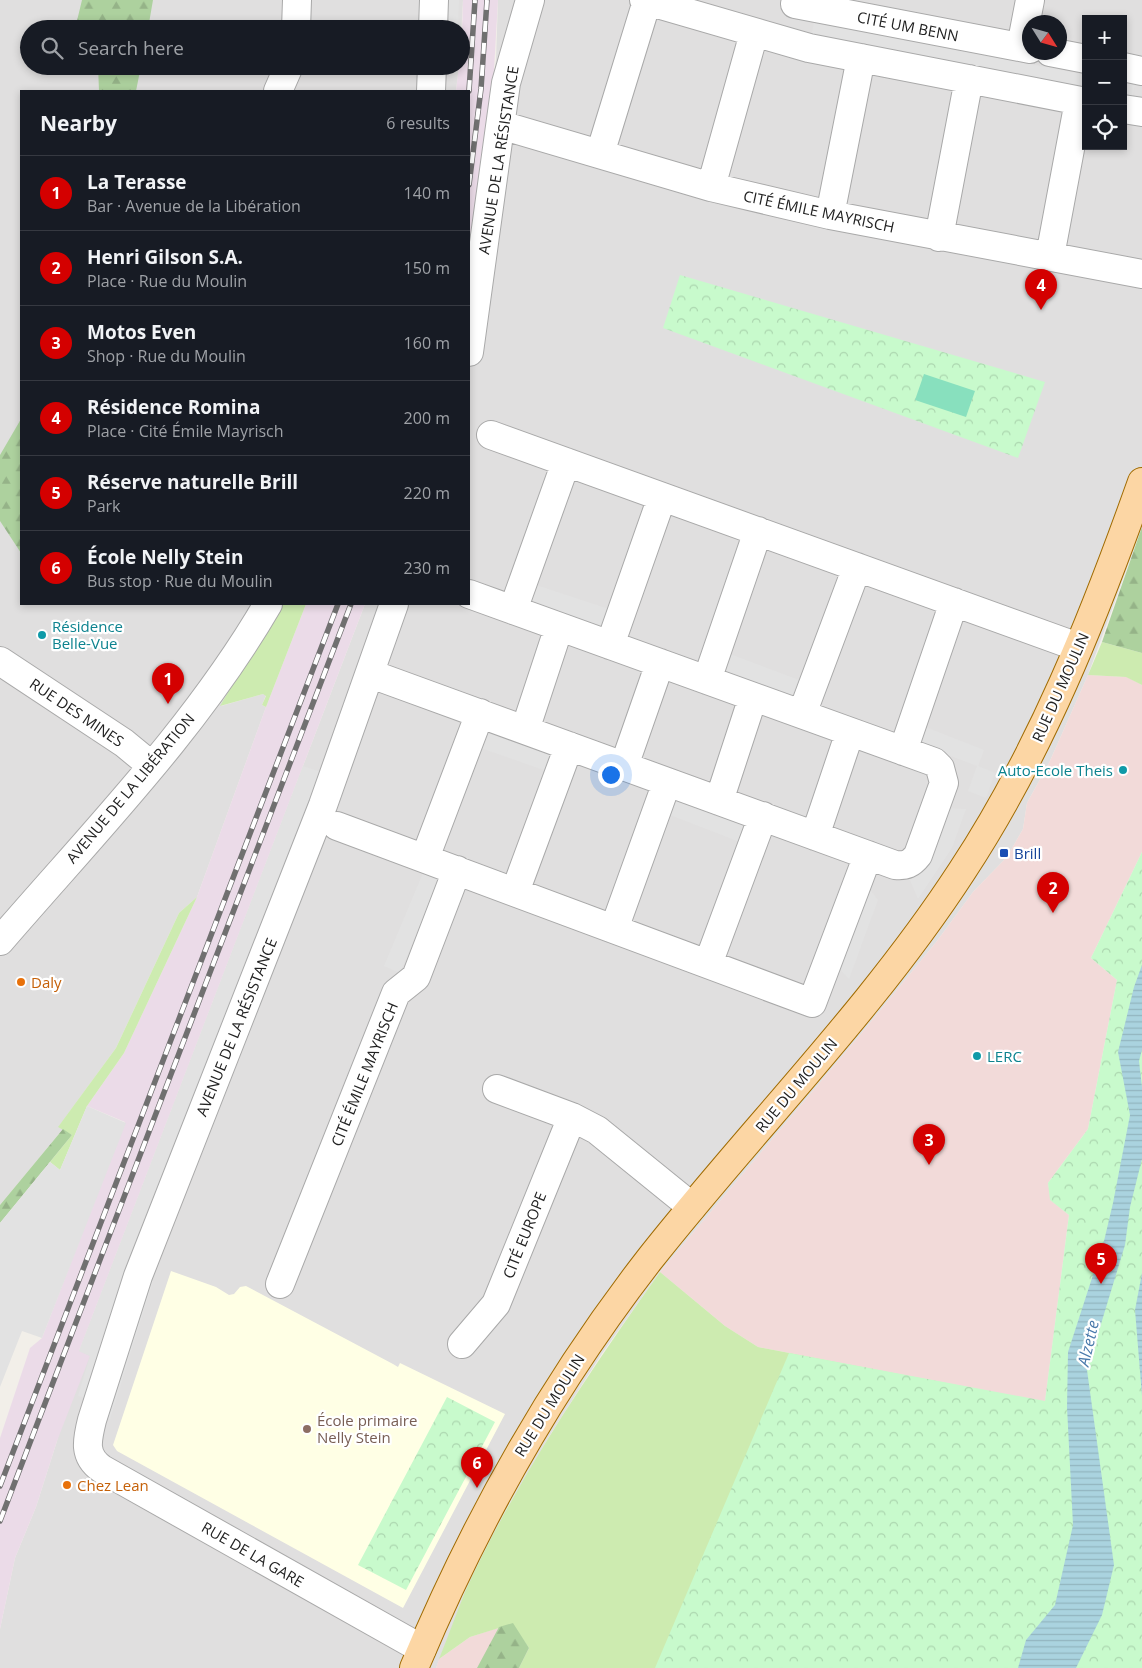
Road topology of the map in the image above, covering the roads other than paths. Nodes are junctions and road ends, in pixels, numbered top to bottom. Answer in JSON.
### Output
{"nodes":[{"id":1,"x":297,"y":0,"type":"edge"},
{"id":2,"x":434,"y":0,"type":"edge"},
{"id":3,"x":530,"y":0,"type":"edge"},
{"id":4,"x":1030,"y":0,"type":"edge"},
{"id":5,"x":656,"y":2,"type":"edge"},
{"id":6,"x":794,"y":7,"type":"edge"},
{"id":7,"x":1028,"y":15,"type":"edge"},
{"id":8,"x":296,"y":20,"type":"edge"},
{"id":9,"x":433,"y":20,"type":"edge"},
{"id":10,"x":775,"y":39,"type":"junction"},
{"id":11,"x":1022,"y":47,"type":"edge"},
{"id":12,"x":1067,"y":55,"type":"edge"},
{"id":13,"x":861,"y":58,"type":"junction"},
{"id":14,"x":1082,"y":58,"type":"edge"},
{"id":15,"x":1127,"y":68,"type":"edge"},
{"id":16,"x":1142,"y":71,"type":"edge"},
{"id":17,"x":285,"y":75,"type":"edge"},
{"id":18,"x":432,"y":75,"type":"edge"},
{"id":19,"x":970,"y":79,"type":"junction"},
{"id":20,"x":278,"y":90,"type":"edge"},
{"id":21,"x":431,"y":90,"type":"edge"},
{"id":22,"x":1082,"y":101,"type":"edge"},
{"id":23,"x":1082,"y":105,"type":"edge"},
{"id":24,"x":1127,"y":110,"type":"edge"},
{"id":25,"x":1142,"y":112,"type":"edge"},
{"id":26,"x":501,"y":126,"type":"junction"},
{"id":27,"x":600,"y":154,"type":"junction"},
{"id":28,"x":711,"y":187,"type":"junction"},
{"id":29,"x":830,"y":215,"type":"junction"},
{"id":30,"x":939,"y":236,"type":"junction"},
{"id":31,"x":1050,"y":256,"type":"junction"},
{"id":32,"x":1142,"y":274,"type":"edge"},
{"id":33,"x":470,"y":345,"type":"edge"},
{"id":34,"x":491,"y":435,"type":"dead end"},
{"id":35,"x":566,"y":462,"type":"junction"},
{"id":36,"x":1142,"y":482,"type":"edge"},
{"id":37,"x":662,"y":497,"type":"junction"},
{"id":38,"x":758,"y":531,"type":"junction"},
{"id":39,"x":857,"y":567,"type":"junction"},
{"id":40,"x":470,"y":594,"type":"edge"},
{"id":41,"x":954,"y":602,"type":"junction"},
{"id":42,"x":267,"y":605,"type":"edge"},
{"id":43,"x":394,"y":605,"type":"edge"},
{"id":44,"x":513,"y":610,"type":"junction"},
{"id":45,"x":559,"y":627,"type":"junction"},
{"id":46,"x":610,"y":645,"type":"junction"},
{"id":47,"x":1078,"y":648,"type":"junction"},
{"id":48,"x":0,"y":661,"type":"edge"},
{"id":49,"x":660,"y":663,"type":"junction"},
{"id":50,"x":371,"y":674,"type":"junction"},
{"id":51,"x":707,"y":680,"type":"junction"},
{"id":52,"x":753,"y":697,"type":"junction"},
{"id":53,"x":480,"y":713,"type":"junction"},
{"id":54,"x":802,"y":714,"type":"junction"},
{"id":55,"x":525,"y":730,"type":"junction"},
{"id":56,"x":850,"y":732,"type":"junction"},
{"id":57,"x":569,"y":746,"type":"junction"},
{"id":58,"x":903,"y":751,"type":"junction"},
{"id":59,"x":152,"y":766,"type":"junction"},
{"id":60,"x":624,"y":766,"type":"junction"},
{"id":61,"x":667,"y":782,"type":"junction"},
{"id":62,"x":719,"y":801,"type":"junction"},
{"id":63,"x":763,"y":816,"type":"junction"},
{"id":64,"x":336,"y":826,"type":"dead end"},
{"id":65,"x":815,"y":836,"type":"junction"},
{"id":66,"x":868,"y":855,"type":"junction"},
{"id":67,"x":425,"y":858,"type":"junction"},
{"id":68,"x":457,"y":870,"type":"junction"},
{"id":69,"x":515,"y":892,"type":"junction"},
{"id":70,"x":614,"y":929,"type":"junction"},
{"id":71,"x":0,"y":941,"type":"edge"},
{"id":72,"x":708,"y":964,"type":"junction"},
{"id":73,"x":497,"y":1089,"type":"dead end"},
{"id":74,"x":572,"y":1117,"type":"junction"},
{"id":75,"x":692,"y":1207,"type":"junction"},
{"id":76,"x":280,"y":1284,"type":"dead end"},
{"id":77,"x":462,"y":1344,"type":"dead end"},
{"id":78,"x":88,"y":1453,"type":"joint"},
{"id":79,"x":418,"y":1659,"type":"edge"}],
"edges":[{"from":1,"to":8,"type":"street"},
{"from":2,"to":9,"type":"street"},
{"from":3,"to":26,"type":"street","name":"AVENUE DE LA RÉSISTANCE"},
{"from":4,"to":7,"type":"street","name":"CITÉ UM BENN"},
{"from":5,"to":10,"type":"street"},
{"from":5,"to":27,"type":"street"},
{"from":6,"to":10,"type":"street","name":"CITÉ UM BENN"},
{"from":6,"to":11,"type":"street","name":"CITÉ UM BENN"},
{"from":10,"to":13,"type":"street"},
{"from":10,"to":28,"type":"street"},
{"from":12,"to":14,"type":"street"},
{"from":13,"to":19,"type":"street"},
{"from":13,"to":29,"type":"street"},
{"from":15,"to":16,"type":"street"},
{"from":17,"to":20,"type":"street"},
{"from":18,"to":21,"type":"street"},
{"from":19,"to":22,"type":"street"},
{"from":19,"to":30,"type":"street"},
{"from":23,"to":31,"type":"street"},
{"from":24,"to":25,"type":"street"},
{"from":26,"to":27,"type":"street","name":"CITÉ ÉMILE MAYRISCH"},
{"from":26,"to":33,"type":"street","name":"AVENUE DE LA RÉSISTANCE"},
{"from":27,"to":28,"type":"street","name":"CITÉ ÉMILE MAYRISCH"},
{"from":28,"to":29,"type":"street","name":"CITÉ ÉMILE MAYRISCH"},
{"from":29,"to":30,"type":"street","name":"CITÉ ÉMILE MAYRISCH"},
{"from":30,"to":31,"type":"street","name":"CITÉ ÉMILE MAYRISCH"},
{"from":31,"to":32,"type":"street","name":"CITÉ ÉMILE MAYRISCH"},
{"from":34,"to":35,"type":"street"},
{"from":35,"to":37,"type":"street"},
{"from":35,"to":44,"type":"street"},
{"from":36,"to":47,"type":"main road","name":"RUE DU MOULIN"},
{"from":37,"to":38,"type":"street"},
{"from":37,"to":46,"type":"street"},
{"from":38,"to":39,"type":"street"},
{"from":38,"to":51,"type":"street"},
{"from":39,"to":41,"type":"street"},
{"from":39,"to":54,"type":"street"},
{"from":40,"to":44,"type":"street"},
{"from":41,"to":47,"type":"street"},
{"from":41,"to":58,"type":"street"},
{"from":42,"to":59,"type":"street","name":"AVENUE DE LA LIBÉRATION"},
{"from":43,"to":50,"type":"street","name":"AVENUE DE LA RÉSISTANCE"},
{"from":44,"to":45,"type":"street"},
{"from":45,"to":46,"type":"street"},
{"from":45,"to":55,"type":"street"},
{"from":46,"to":49,"type":"street"},
{"from":47,"to":75,"type":"main road","name":"RUE DU MOULIN"},
{"from":48,"to":59,"type":"street","name":"RUE DES MINES"},
{"from":49,"to":51,"type":"street"},
{"from":49,"to":60,"type":"street"},
{"from":50,"to":53,"type":"street"},
{"from":50,"to":78,"type":"street","name":"AVENUE DE LA RÉSISTANCE"},
{"from":51,"to":52,"type":"street"},
{"from":52,"to":54,"type":"street"},
{"from":52,"to":62,"type":"street"},
{"from":53,"to":55,"type":"street"},
{"from":53,"to":67,"type":"street"},
{"from":54,"to":56,"type":"street"},
{"from":55,"to":57,"type":"street"},
{"from":56,"to":58,"type":"street"},
{"from":56,"to":65,"type":"street"},
{"from":57,"to":60,"type":"street"},
{"from":57,"to":69,"type":"street"},
{"from":58,"to":66,"type":"street"},
{"from":59,"to":71,"type":"street","name":"AVENUE DE LA LIBÉRATION"},
{"from":60,"to":61,"type":"street"},
{"from":61,"to":62,"type":"street"},
{"from":61,"to":70,"type":"street"},
{"from":62,"to":63,"type":"street"},
{"from":63,"to":65,"type":"street"},
{"from":63,"to":72,"type":"street"},
{"from":64,"to":67,"type":"street"},
{"from":65,"to":66,"type":"street"},
{"from":66,"to":72,"type":"street"},
{"from":67,"to":68,"type":"street"},
{"from":68,"to":69,"type":"street"},
{"from":68,"to":76,"type":"street","name":"CITÉ ÉMILE MAYRISCH"},
{"from":69,"to":70,"type":"street"},
{"from":70,"to":72,"type":"street"},
{"from":73,"to":74,"type":"street"},
{"from":74,"to":75,"type":"street"},
{"from":74,"to":77,"type":"street","name":"CITÉ EUROPE"},
{"from":75,"to":79,"type":"main road","name":"RUE DU MOULIN"},
{"from":78,"to":79,"type":"street","name":"RUE DE LA GARE"}]}
